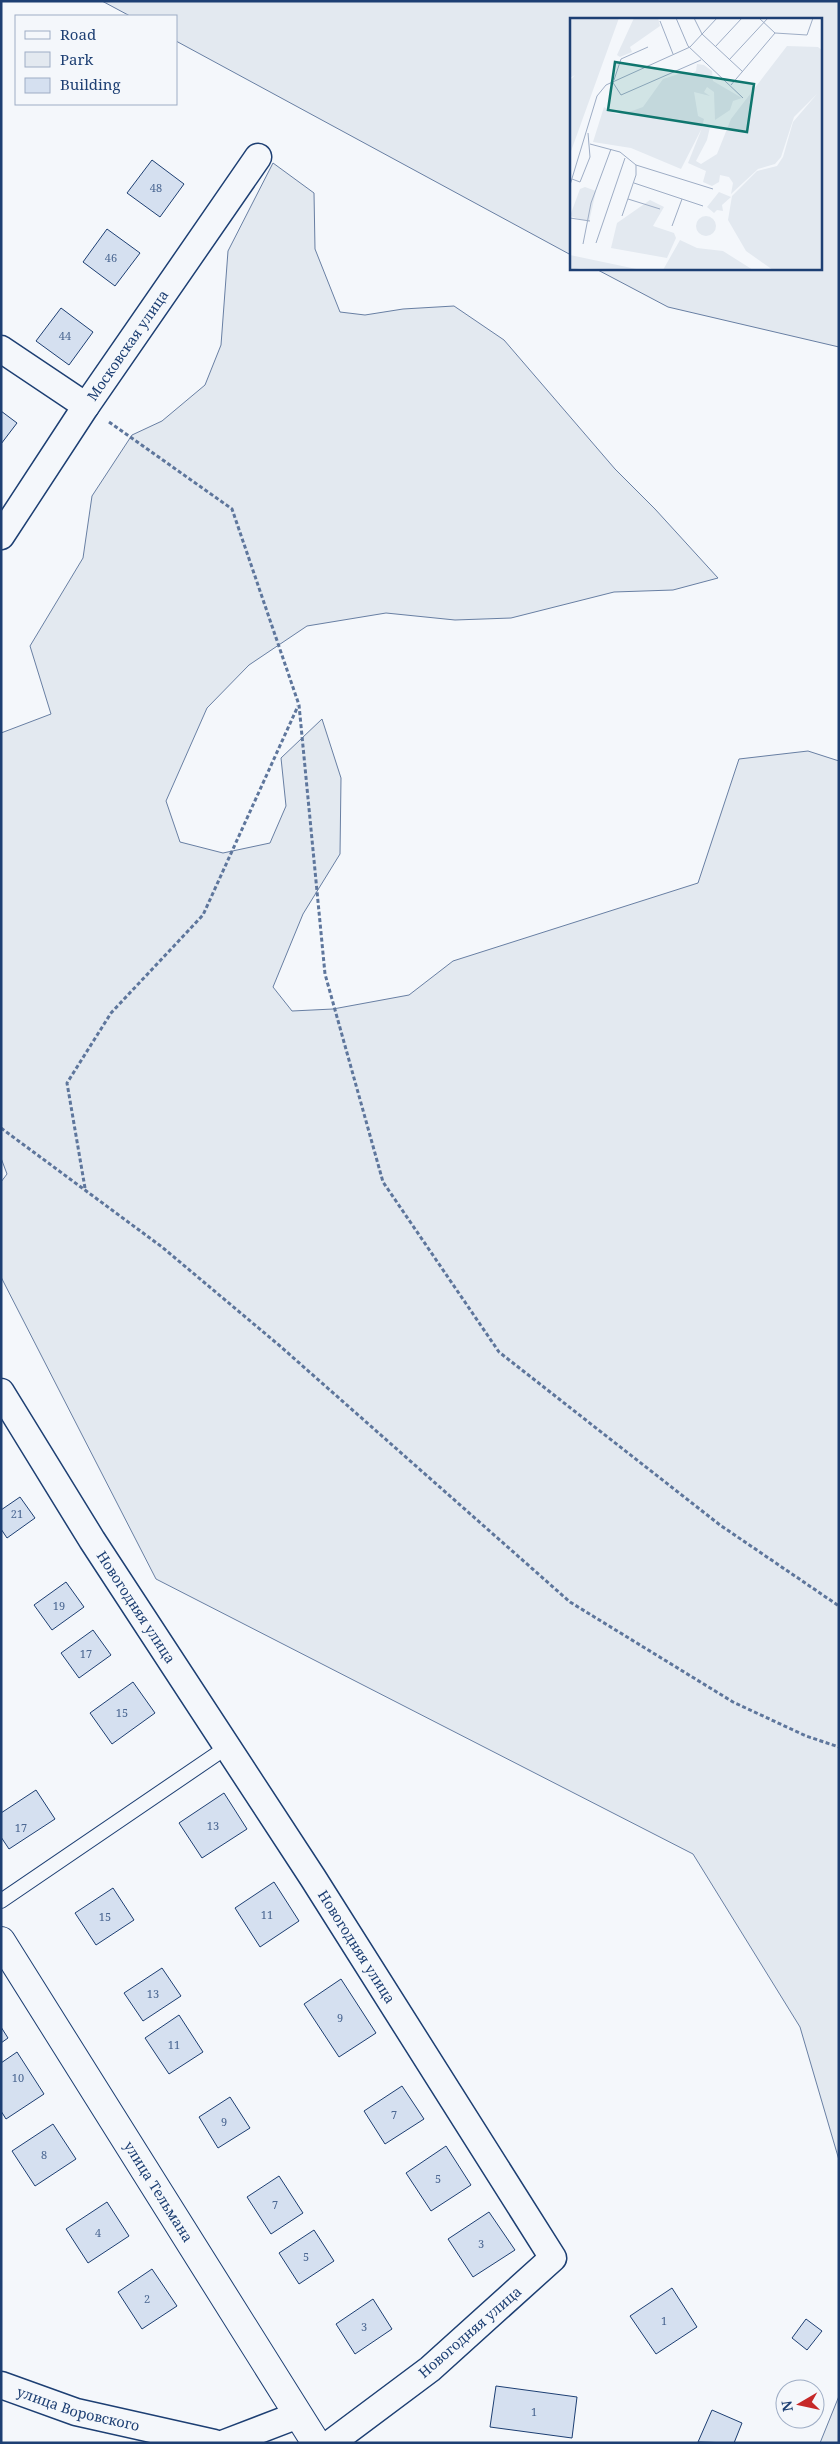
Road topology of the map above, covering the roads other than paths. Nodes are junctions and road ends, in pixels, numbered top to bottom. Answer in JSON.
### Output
{"nodes":[{"id":1,"x":258,"y":157,"type":"dead end"},
{"id":2,"x":1,"y":349,"type":"edge"},
{"id":3,"x":86,"y":406,"type":"junction"},
{"id":4,"x":1,"y":536,"type":"edge"},
{"id":5,"x":1,"y":1392,"type":"edge"},
{"id":6,"x":227,"y":1748,"type":"junction"},
{"id":7,"x":1,"y":1902,"type":"edge"},
{"id":8,"x":1,"y":1941,"type":"edge"},
{"id":9,"x":1,"y":2385,"type":"edge"},
{"id":10,"x":298,"y":2415,"type":"junction"},
{"id":11,"x":214,"y":2443,"type":"edge"},
{"id":12,"x":226,"y":2443,"type":"edge"},
{"id":13,"x":316,"y":2443,"type":"edge"},
{"id":14,"x":331,"y":2443,"type":"edge"}],
"edges":[{"from":1,"to":3,"type":"street","name":"Московская улица"},
{"from":2,"to":3,"type":"street"},
{"from":3,"to":4,"type":"street","name":"Московская улица"},
{"from":5,"to":6,"type":"street","name":"Новогодняя улица"},
{"from":6,"to":7,"type":"lane"},
{"from":6,"to":14,"type":"street","name":"Новогодняя улица"},
{"from":8,"to":10,"type":"street","name":"улица Тельмана"},
{"from":9,"to":11,"type":"street","name":"улица Воровского"},
{"from":10,"to":12,"type":"street"},
{"from":10,"to":13,"type":"street","name":"улица Тельмана"}]}
